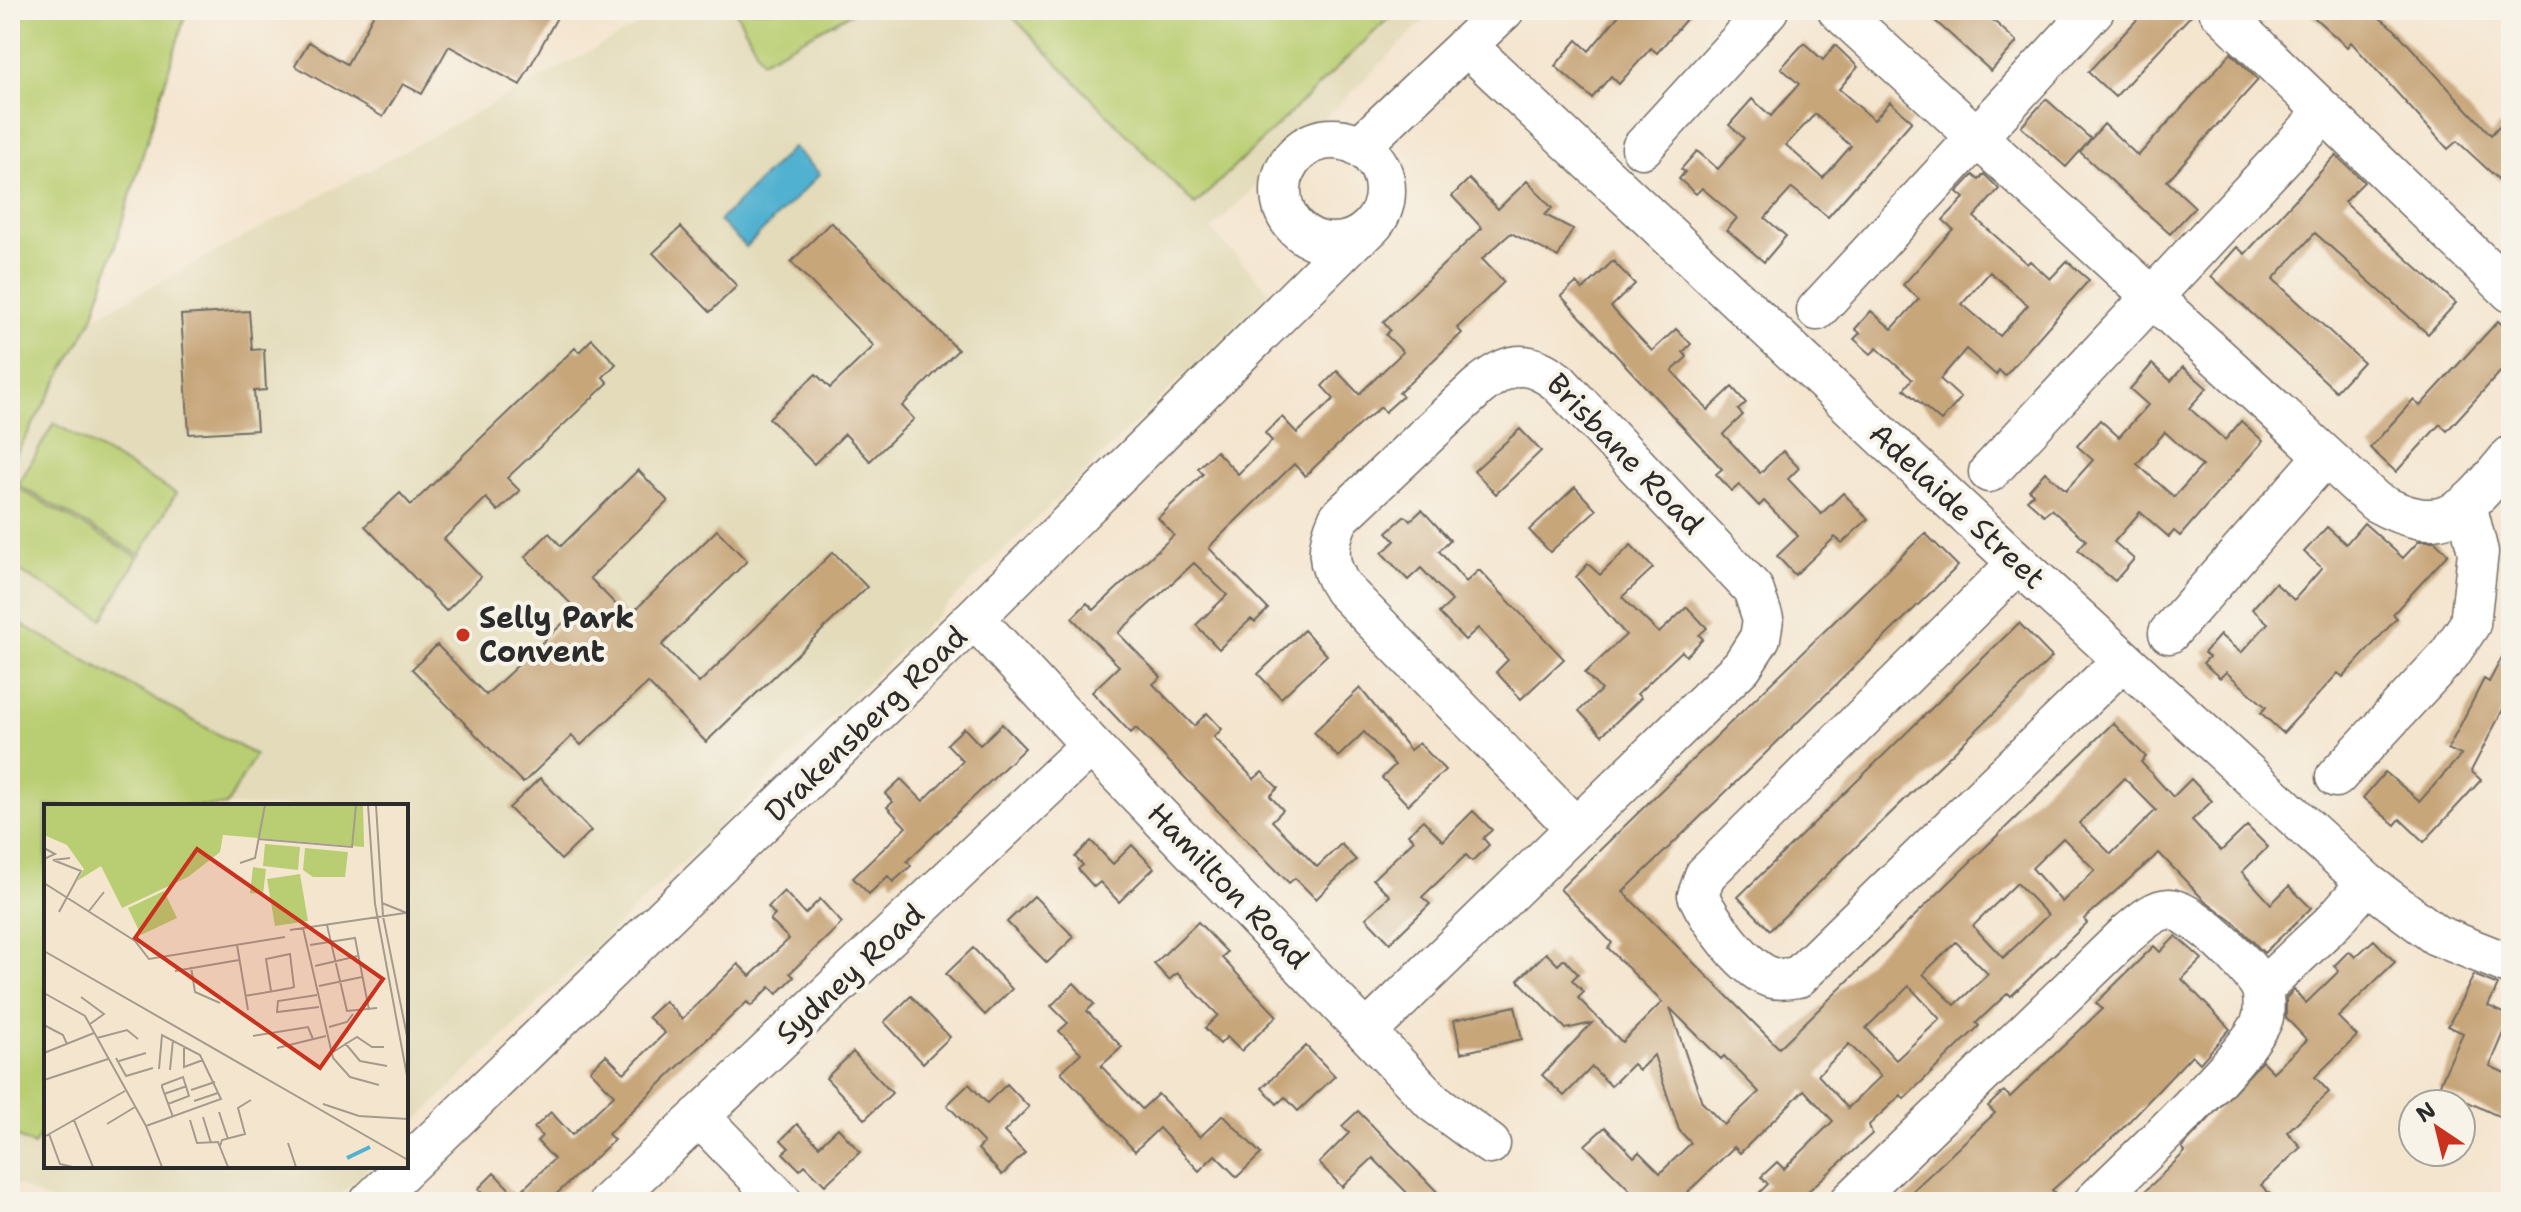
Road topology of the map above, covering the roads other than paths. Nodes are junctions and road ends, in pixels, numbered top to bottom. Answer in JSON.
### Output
{"nodes":[{"id":1,"x":1504,"y":10,"type":"edge"},
{"id":2,"x":1768,"y":10,"type":"edge"},
{"id":3,"x":1838,"y":10,"type":"edge"},
{"id":4,"x":2094,"y":10,"type":"edge"},
{"id":5,"x":2219,"y":10,"type":"edge"},
{"id":6,"x":1466,"y":45,"type":"junction"},
{"id":7,"x":2325,"y":112,"type":"junction"},
{"id":8,"x":1977,"y":137,"type":"junction"},
{"id":9,"x":1360,"y":146,"type":"junction"},
{"id":10,"x":1642,"y":148,"type":"dead end"},
{"id":11,"x":1355,"y":239,"type":"junction"},
{"id":12,"x":2511,"y":292,"type":"edge"},
{"id":13,"x":2152,"y":297,"type":"junction"},
{"id":14,"x":1817,"y":310,"type":"dead end"},
{"id":15,"x":2325,"y":456,"type":"junction"},
{"id":16,"x":2511,"y":456,"type":"edge"},
{"id":17,"x":1989,"y":472,"type":"dead end"},
{"id":18,"x":2467,"y":508,"type":"junction"},
{"id":19,"x":2018,"y":563,"type":"junction"},
{"id":20,"x":974,"y":618,"type":"junction"},
{"id":21,"x":2169,"y":633,"type":"dead end"},
{"id":22,"x":2123,"y":660,"type":"junction"},
{"id":23,"x":1091,"y":745,"type":"junction"},
{"id":24,"x":2336,"y":777,"type":"dead end"},
{"id":25,"x":1575,"y":827,"type":"junction"},
{"id":26,"x":2367,"y":883,"type":"junction"},
{"id":27,"x":2511,"y":965,"type":"edge"},
{"id":28,"x":2262,"y":989,"type":"junction"},
{"id":29,"x":1368,"y":1031,"type":"junction"},
{"id":30,"x":699,"y":1116,"type":"junction"},
{"id":31,"x":1490,"y":1144,"type":"dead end"},
{"id":32,"x":408,"y":1165,"type":"edge"},
{"id":33,"x":405,"y":1168,"type":"edge"},
{"id":34,"x":370,"y":1202,"type":"edge"},
{"id":35,"x":609,"y":1202,"type":"edge"},
{"id":36,"x":782,"y":1202,"type":"edge"},
{"id":37,"x":1850,"y":1202,"type":"edge"},
{"id":38,"x":2094,"y":1202,"type":"edge"}],
"edges":[{"from":1,"to":6,"type":"street"},
{"from":2,"to":10,"type":"street"},
{"from":3,"to":8,"type":"street"},
{"from":4,"to":8,"type":"street"},
{"from":5,"to":7,"type":"street"},
{"from":6,"to":9,"type":"street"},
{"from":6,"to":19,"type":"street","name":"Adelaide Street"},
{"from":7,"to":12,"type":"street"},
{"from":7,"to":13,"type":"street"},
{"from":8,"to":13,"type":"street"},
{"from":8,"to":14,"type":"street"},
{"from":9,"to":11,"type":"street"},
{"from":9,"to":11,"type":"street"},
{"from":11,"to":20,"type":"street","name":"Drakensberg Road"},
{"from":13,"to":15,"type":"street"},
{"from":13,"to":17,"type":"street"},
{"from":15,"to":18,"type":"street"},
{"from":15,"to":21,"type":"street"},
{"from":16,"to":18,"type":"street"},
{"from":18,"to":24,"type":"street"},
{"from":19,"to":22,"type":"street","name":"Adelaide Street"},
{"from":19,"to":22,"type":"street"},
{"from":20,"to":23,"type":"street","name":"Hamilton Road"},
{"from":20,"to":32,"type":"street","name":"Drakensberg Road"},
{"from":22,"to":26,"type":"street","name":"Adelaide Street"},
{"from":23,"to":29,"type":"street","name":"Hamilton Road"},
{"from":23,"to":30,"type":"street","name":"Sydney Road"},
{"from":25,"to":25,"type":"street","name":"Brisbane Road"},
{"from":25,"to":29,"type":"street","name":"Brisbane Road"},
{"from":26,"to":27,"type":"street","name":"Adelaide Street"},
{"from":26,"to":28,"type":"street"},
{"from":28,"to":37,"type":"street"},
{"from":28,"to":38,"type":"street"},
{"from":29,"to":31,"type":"street","name":"Hamilton Road"},
{"from":30,"to":35,"type":"street","name":"Sydney Road"},
{"from":30,"to":36,"type":"street"},
{"from":33,"to":34,"type":"street","name":"Drakensberg Road"}]}
